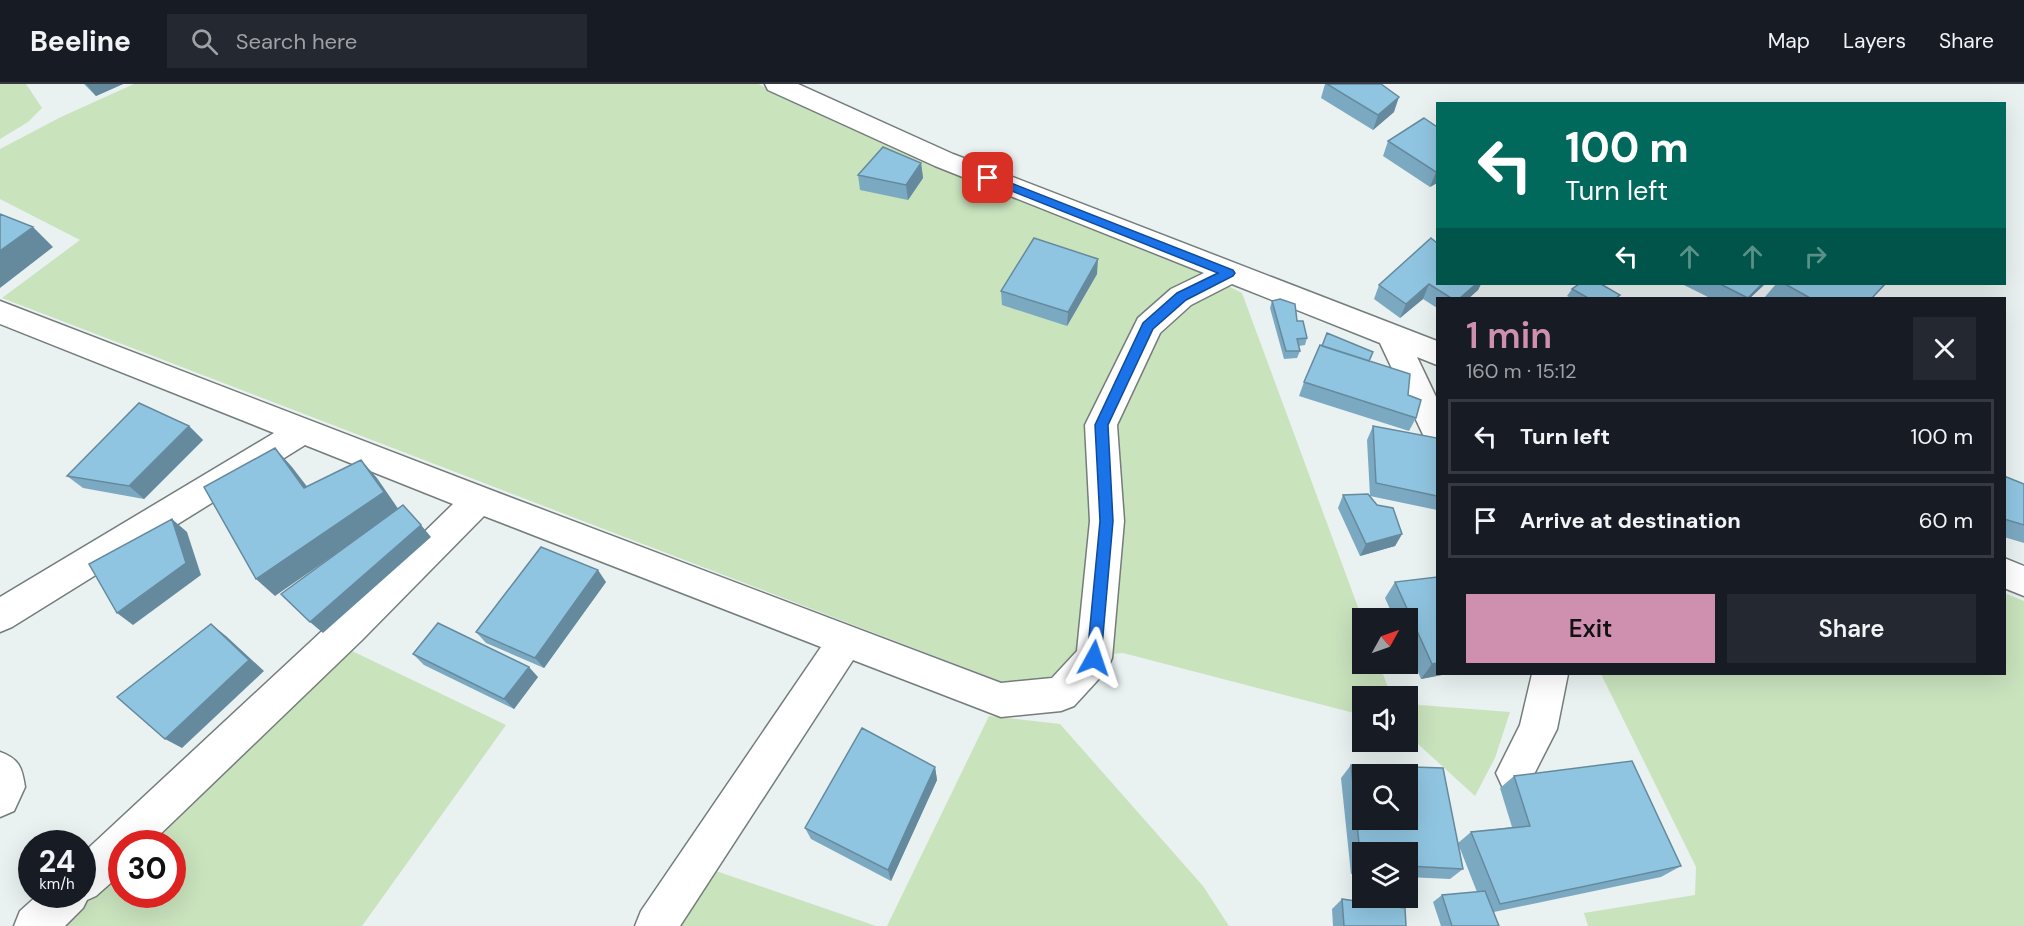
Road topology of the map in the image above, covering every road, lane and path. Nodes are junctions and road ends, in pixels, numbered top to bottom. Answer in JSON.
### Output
{"nodes":[{"id":1,"x":777,"y":84,"type":"edge"},
{"id":2,"x":1229,"y":273,"type":"junction"},
{"id":3,"x":0,"y":312,"type":"edge"},
{"id":4,"x":1392,"y":336,"type":"junction"},
{"id":5,"x":1436,"y":353,"type":"edge"},
{"id":6,"x":292,"y":427,"type":"junction"},
{"id":7,"x":1436,"y":430,"type":"edge"},
{"id":8,"x":479,"y":500,"type":"junction"},
{"id":9,"x":2006,"y":574,"type":"edge"},
{"id":10,"x":2024,"y":581,"type":"edge"},
{"id":11,"x":0,"y":599,"type":"edge"},
{"id":12,"x":0,"y":616,"type":"edge"},
{"id":13,"x":846,"y":640,"type":"junction"},
{"id":14,"x":1550,"y":675,"type":"edge"},
{"id":15,"x":0,"y":770,"type":"edge"},
{"id":16,"x":1515,"y":773,"type":"edge"},
{"id":17,"x":0,"y":798,"type":"edge"},
{"id":18,"x":137,"y":830,"type":"edge"},
{"id":19,"x":108,"y":857,"type":"edge"},
{"id":20,"x":96,"y":869,"type":"edge"},
{"id":21,"x":54,"y":908,"type":"edge"},
{"id":22,"x":35,"y":926,"type":"edge"},
{"id":23,"x":656,"y":926,"type":"edge"}],
"edges":[{"from":1,"to":2,"type":"street"},
{"from":2,"to":4,"type":"street"},
{"from":2,"to":13,"type":"street"},
{"from":3,"to":6,"type":"street"},
{"from":4,"to":5,"type":"street"},
{"from":4,"to":7,"type":"street"},
{"from":6,"to":8,"type":"street"},
{"from":6,"to":11,"type":"street"},
{"from":6,"to":12,"type":"street"},
{"from":8,"to":13,"type":"street"},
{"from":8,"to":18,"type":"street"},
{"from":9,"to":10,"type":"street"},
{"from":13,"to":23,"type":"street"},
{"from":14,"to":16,"type":"street"},
{"from":15,"to":17,"type":"street"},
{"from":19,"to":20,"type":"street"},
{"from":21,"to":22,"type":"street"}]}
